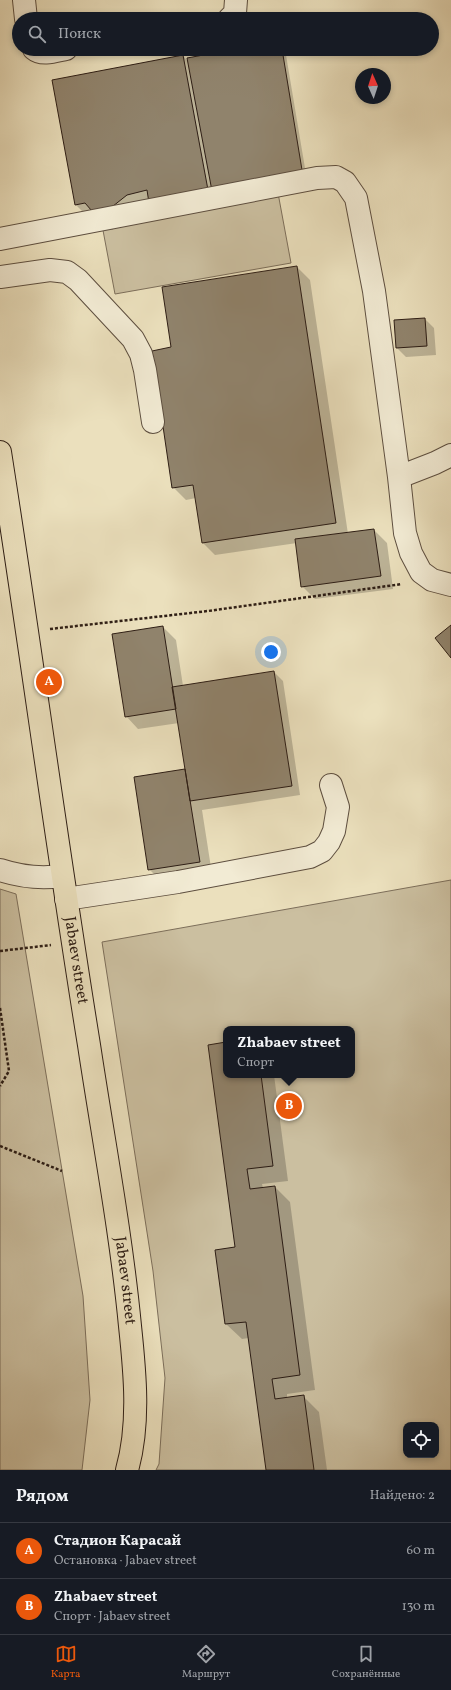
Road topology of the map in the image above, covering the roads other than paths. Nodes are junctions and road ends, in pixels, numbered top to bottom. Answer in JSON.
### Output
{"nodes":[{"id":1,"x":24,"y":0,"type":"edge"},
{"id":2,"x":236,"y":0,"type":"edge"},
{"id":3,"x":25,"y":12,"type":"edge"},
{"id":4,"x":235,"y":12,"type":"edge"},
{"id":5,"x":0,"y":239,"type":"edge"},
{"id":6,"x":0,"y":277,"type":"edge"},
{"id":7,"x":152,"y":422,"type":"dead end"},
{"id":8,"x":0,"y":452,"type":"edge"},
{"id":9,"x":451,"y":455,"type":"edge"},
{"id":10,"x":399,"y":476,"type":"junction"},
{"id":11,"x":441,"y":582,"type":"edge"},
{"id":12,"x":331,"y":785,"type":"dead end"},
{"id":13,"x":0,"y":870,"type":"edge"},
{"id":14,"x":62,"y":876,"type":"junction"},
{"id":15,"x":66,"y":899,"type":"junction"},
{"id":16,"x":127,"y":1470,"type":"edge"}],
"edges":[{"from":1,"to":3,"type":"lane"},
{"from":2,"to":4,"type":"lane"},
{"from":5,"to":10,"type":"lane"},
{"from":6,"to":7,"type":"lane"},
{"from":8,"to":14,"type":"main road","name":"Jabaev street"},
{"from":9,"to":10,"type":"lane"},
{"from":10,"to":11,"type":"lane"},
{"from":12,"to":15,"type":"lane"},
{"from":13,"to":14,"type":"lane"},
{"from":14,"to":15,"type":"main road","name":"Jabaev street"},
{"from":15,"to":16,"type":"main road","name":"Jabaev street"}]}
